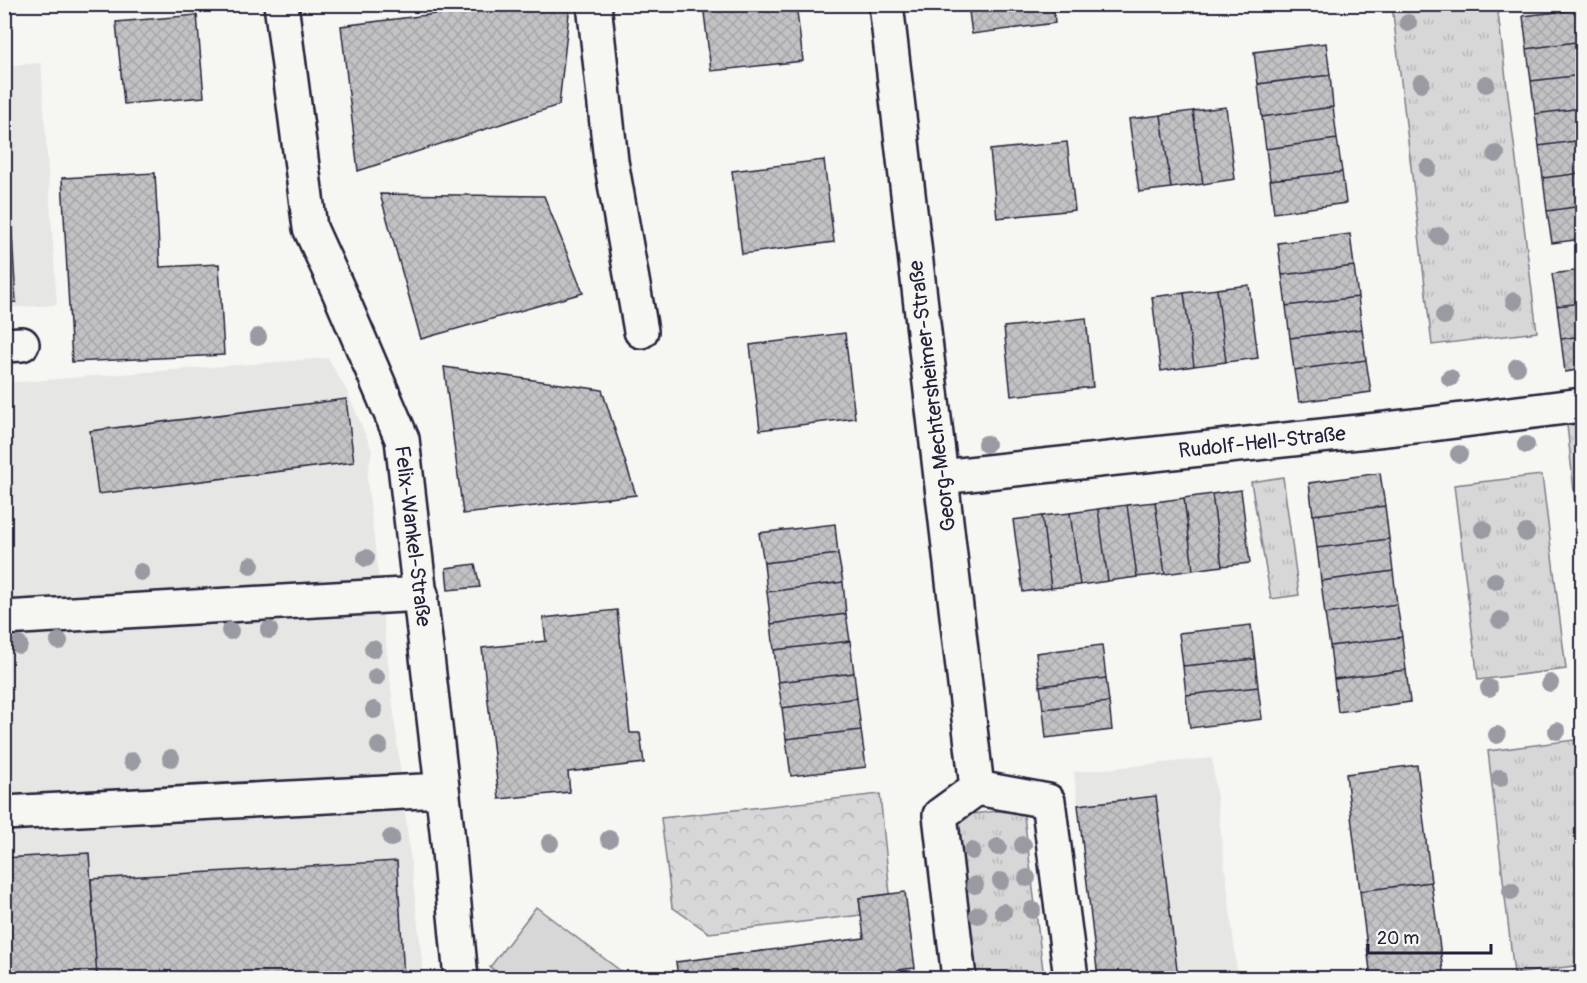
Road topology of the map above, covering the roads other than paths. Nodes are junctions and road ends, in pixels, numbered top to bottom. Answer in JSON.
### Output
{"nodes":[{"id":1,"x":281,"y":4,"type":"edge"},
{"id":2,"x":594,"y":4,"type":"edge"},
{"id":3,"x":886,"y":4,"type":"edge"},
{"id":4,"x":641,"y":331,"type":"dead end"},
{"id":5,"x":1582,"y":405,"type":"edge"},
{"id":6,"x":941,"y":477,"type":"junction"},
{"id":7,"x":421,"y":594,"type":"junction"},
{"id":8,"x":4,"y":618,"type":"edge"},
{"id":9,"x":977,"y":788,"type":"junction"},
{"id":10,"x":442,"y":790,"type":"junction"},
{"id":11,"x":4,"y":813,"type":"edge"},
{"id":12,"x":461,"y":978,"type":"edge"},
{"id":13,"x":959,"y":978,"type":"edge"},
{"id":14,"x":1071,"y":978,"type":"edge"}],
"edges":[{"from":1,"to":7,"type":"street","name":"Felix-Wankel-Straße"},
{"from":2,"to":4,"type":"street"},
{"from":3,"to":6,"type":"street","name":"Georg-Mechtersheimer-Straße"},
{"from":5,"to":6,"type":"street","name":"Rudolf-Hell-Straße"},
{"from":6,"to":9,"type":"street","name":"Georg-Mechtersheimer-Straße"},
{"from":7,"to":8,"type":"street"},
{"from":7,"to":10,"type":"street","name":"Felix-Wankel-Straße"},
{"from":9,"to":13,"type":"street"},
{"from":9,"to":14,"type":"street"},
{"from":10,"to":11,"type":"street"},
{"from":10,"to":12,"type":"street","name":"Felix-Wankel-Straße"}]}
